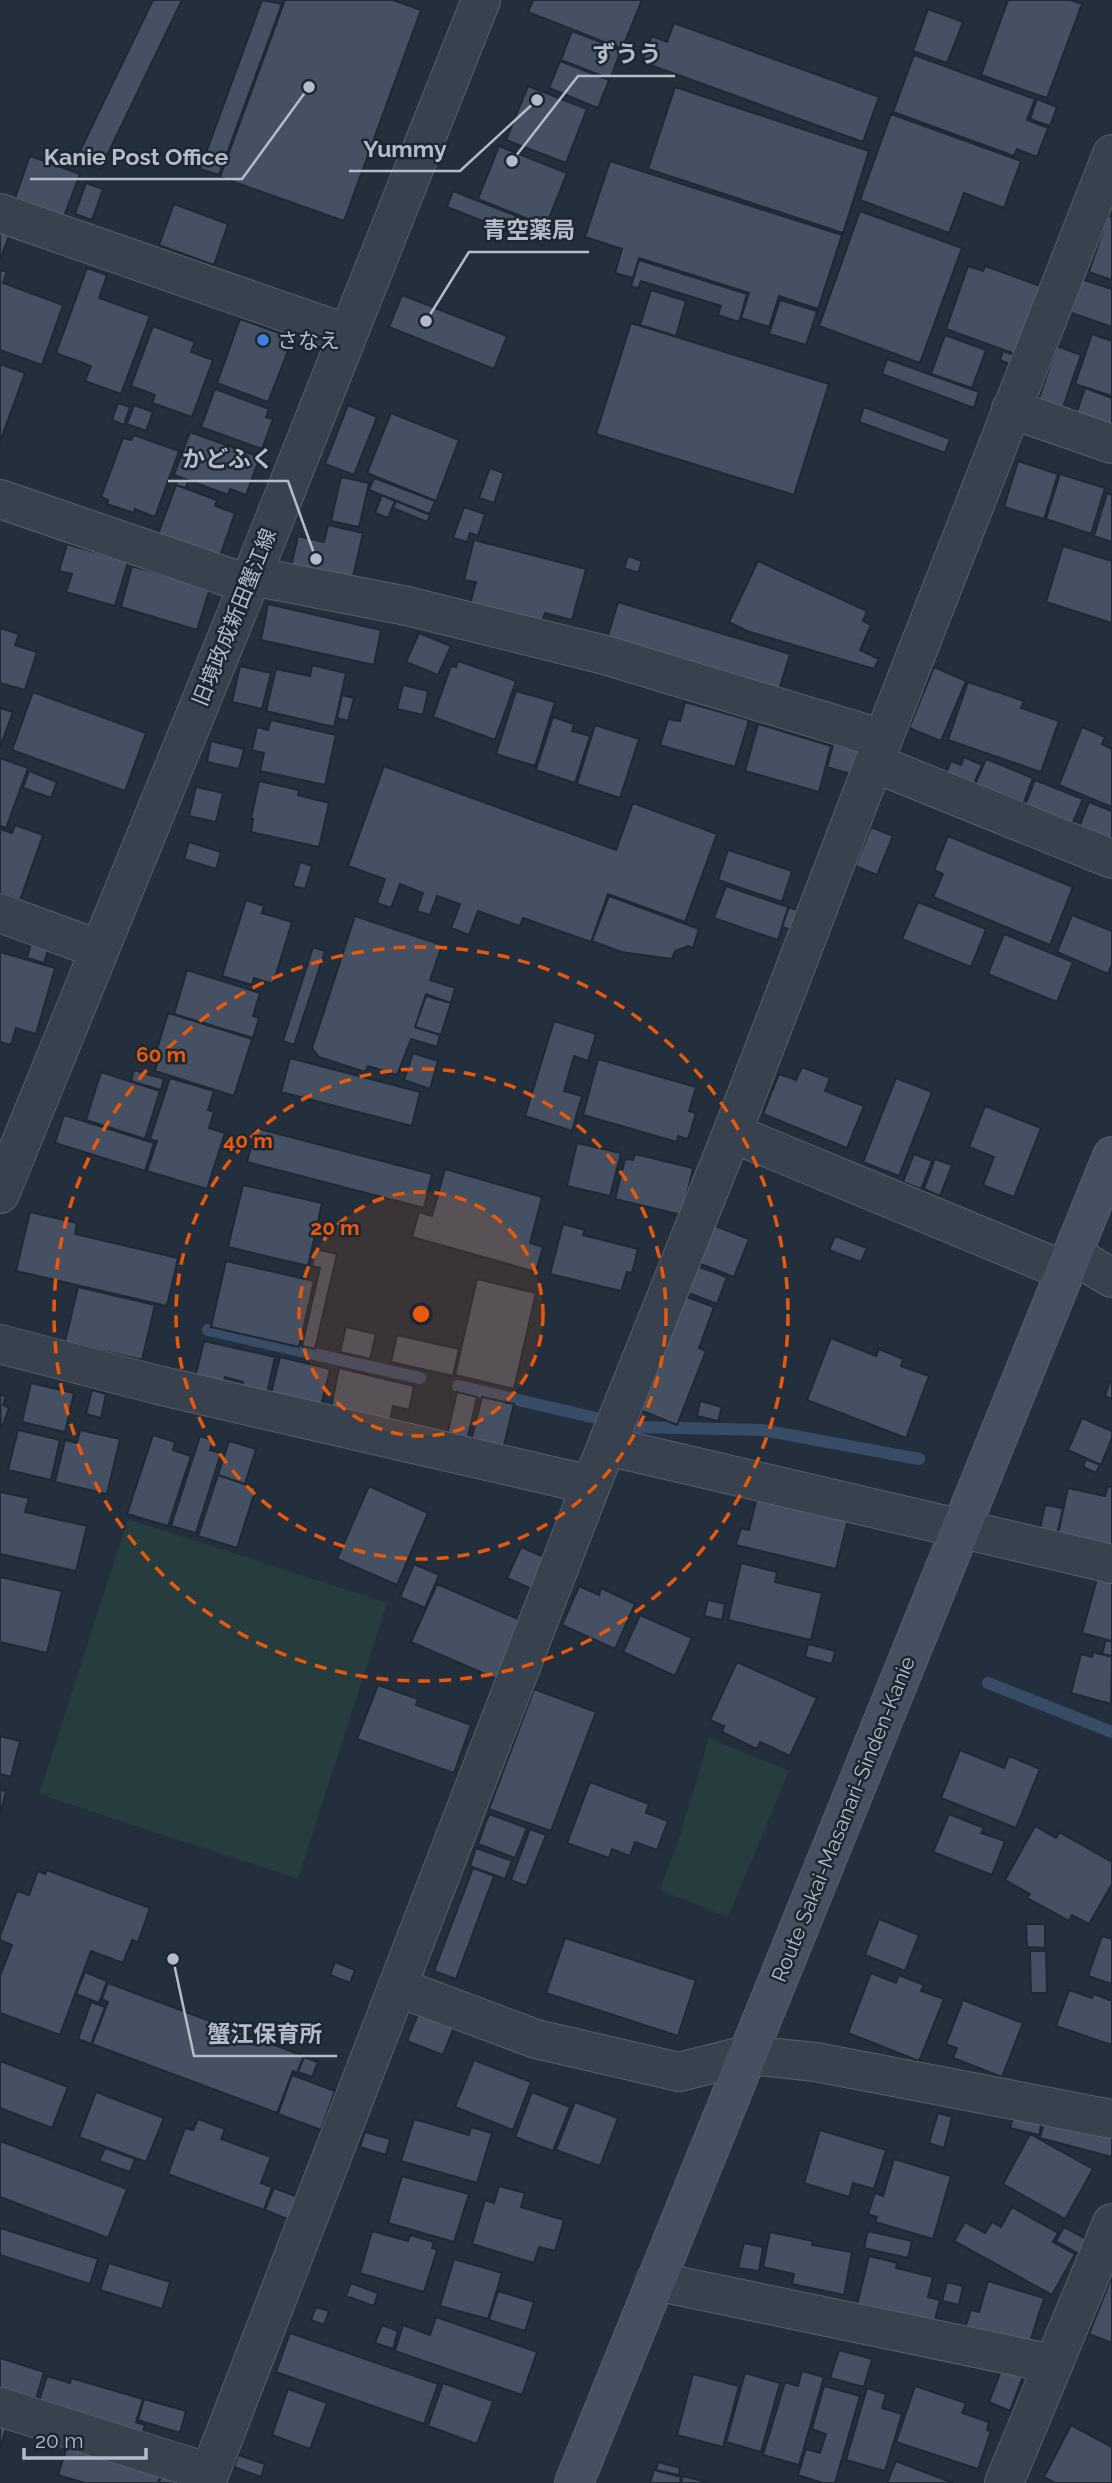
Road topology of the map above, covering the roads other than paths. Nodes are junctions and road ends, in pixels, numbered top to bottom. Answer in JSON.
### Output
{"nodes":[{"id":1,"x":481,"y":0,"type":"edge"},
{"id":2,"x":1112,"y":154,"type":"edge"},
{"id":3,"x":0,"y":213,"type":"edge"},
{"id":4,"x":348,"y":334,"type":"junction"},
{"id":5,"x":1011,"y":410,"type":"junction"},
{"id":6,"x":1112,"y":444,"type":"edge"},
{"id":7,"x":0,"y":499,"type":"edge"},
{"id":8,"x":250,"y":580,"type":"junction"},
{"id":9,"x":878,"y":751,"type":"junction"},
{"id":10,"x":1112,"y":859,"type":"edge"},
{"id":11,"x":0,"y":914,"type":"edge"},
{"id":12,"x":98,"y":948,"type":"junction"},
{"id":13,"x":732,"y":1133,"type":"junction"},
{"id":14,"x":1112,"y":1156,"type":"edge"},
{"id":15,"x":0,"y":1195,"type":"edge"},
{"id":16,"x":1069,"y":1263,"type":"junction"},
{"id":17,"x":1112,"y":1278,"type":"edge"},
{"id":18,"x":0,"y":1344,"type":"edge"},
{"id":19,"x":607,"y":1446,"type":"junction"},
{"id":20,"x":591,"y":1485,"type":"junction"},
{"id":21,"x":960,"y":1530,"type":"junction"},
{"id":22,"x":1112,"y":1564,"type":"edge"},
{"id":23,"x":397,"y":1987,"type":"junction"},
{"id":24,"x":747,"y":2055,"type":"junction"},
{"id":25,"x":1112,"y":2119,"type":"edge"},
{"id":26,"x":1112,"y":2223,"type":"edge"},
{"id":27,"x":656,"y":2281,"type":"junction"},
{"id":28,"x":1053,"y":2364,"type":"junction"},
{"id":29,"x":0,"y":2407,"type":"edge"},
{"id":30,"x":208,"y":2478,"type":"edge"},
{"id":31,"x":574,"y":2483,"type":"edge"},
{"id":32,"x":1004,"y":2483,"type":"edge"}],
"edges":[{"from":1,"to":4,"type":"street","name":"旧境政成新田蟹江線"},
{"from":2,"to":5,"type":"street"},
{"from":3,"to":4,"type":"street"},
{"from":4,"to":8,"type":"street","name":"旧境政成新田蟹江線"},
{"from":5,"to":6,"type":"street"},
{"from":5,"to":9,"type":"street"},
{"from":7,"to":8,"type":"street"},
{"from":8,"to":9,"type":"street"},
{"from":8,"to":12,"type":"street","name":"旧境政成新田蟹江線"},
{"from":9,"to":10,"type":"street"},
{"from":9,"to":13,"type":"street"},
{"from":11,"to":12,"type":"street"},
{"from":12,"to":15,"type":"street","name":"旧境政成新田蟹江線"},
{"from":13,"to":16,"type":"street"},
{"from":13,"to":19,"type":"street"},
{"from":14,"to":16,"type":"main road","name":"Route Sakai-Masanari-Sinden-Kanie"},
{"from":16,"to":17,"type":"street"},
{"from":16,"to":21,"type":"main road","name":"Route Sakai-Masanari-Sinden-Kanie"},
{"from":18,"to":20,"type":"street"},
{"from":19,"to":20,"type":"street"},
{"from":19,"to":21,"type":"street"},
{"from":20,"to":23,"type":"street"},
{"from":21,"to":22,"type":"street"},
{"from":21,"to":24,"type":"main road","name":"Route Sakai-Masanari-Sinden-Kanie"},
{"from":23,"to":24,"type":"street"},
{"from":23,"to":30,"type":"street"},
{"from":24,"to":25,"type":"street"},
{"from":24,"to":27,"type":"main road","name":"Route Sakai-Masanari-Sinden-Kanie"},
{"from":26,"to":28,"type":"street"},
{"from":27,"to":28,"type":"street"},
{"from":27,"to":31,"type":"main road","name":"Route Sakai-Masanari-Sinden-Kanie"},
{"from":28,"to":32,"type":"street"},
{"from":29,"to":30,"type":"street"}]}
